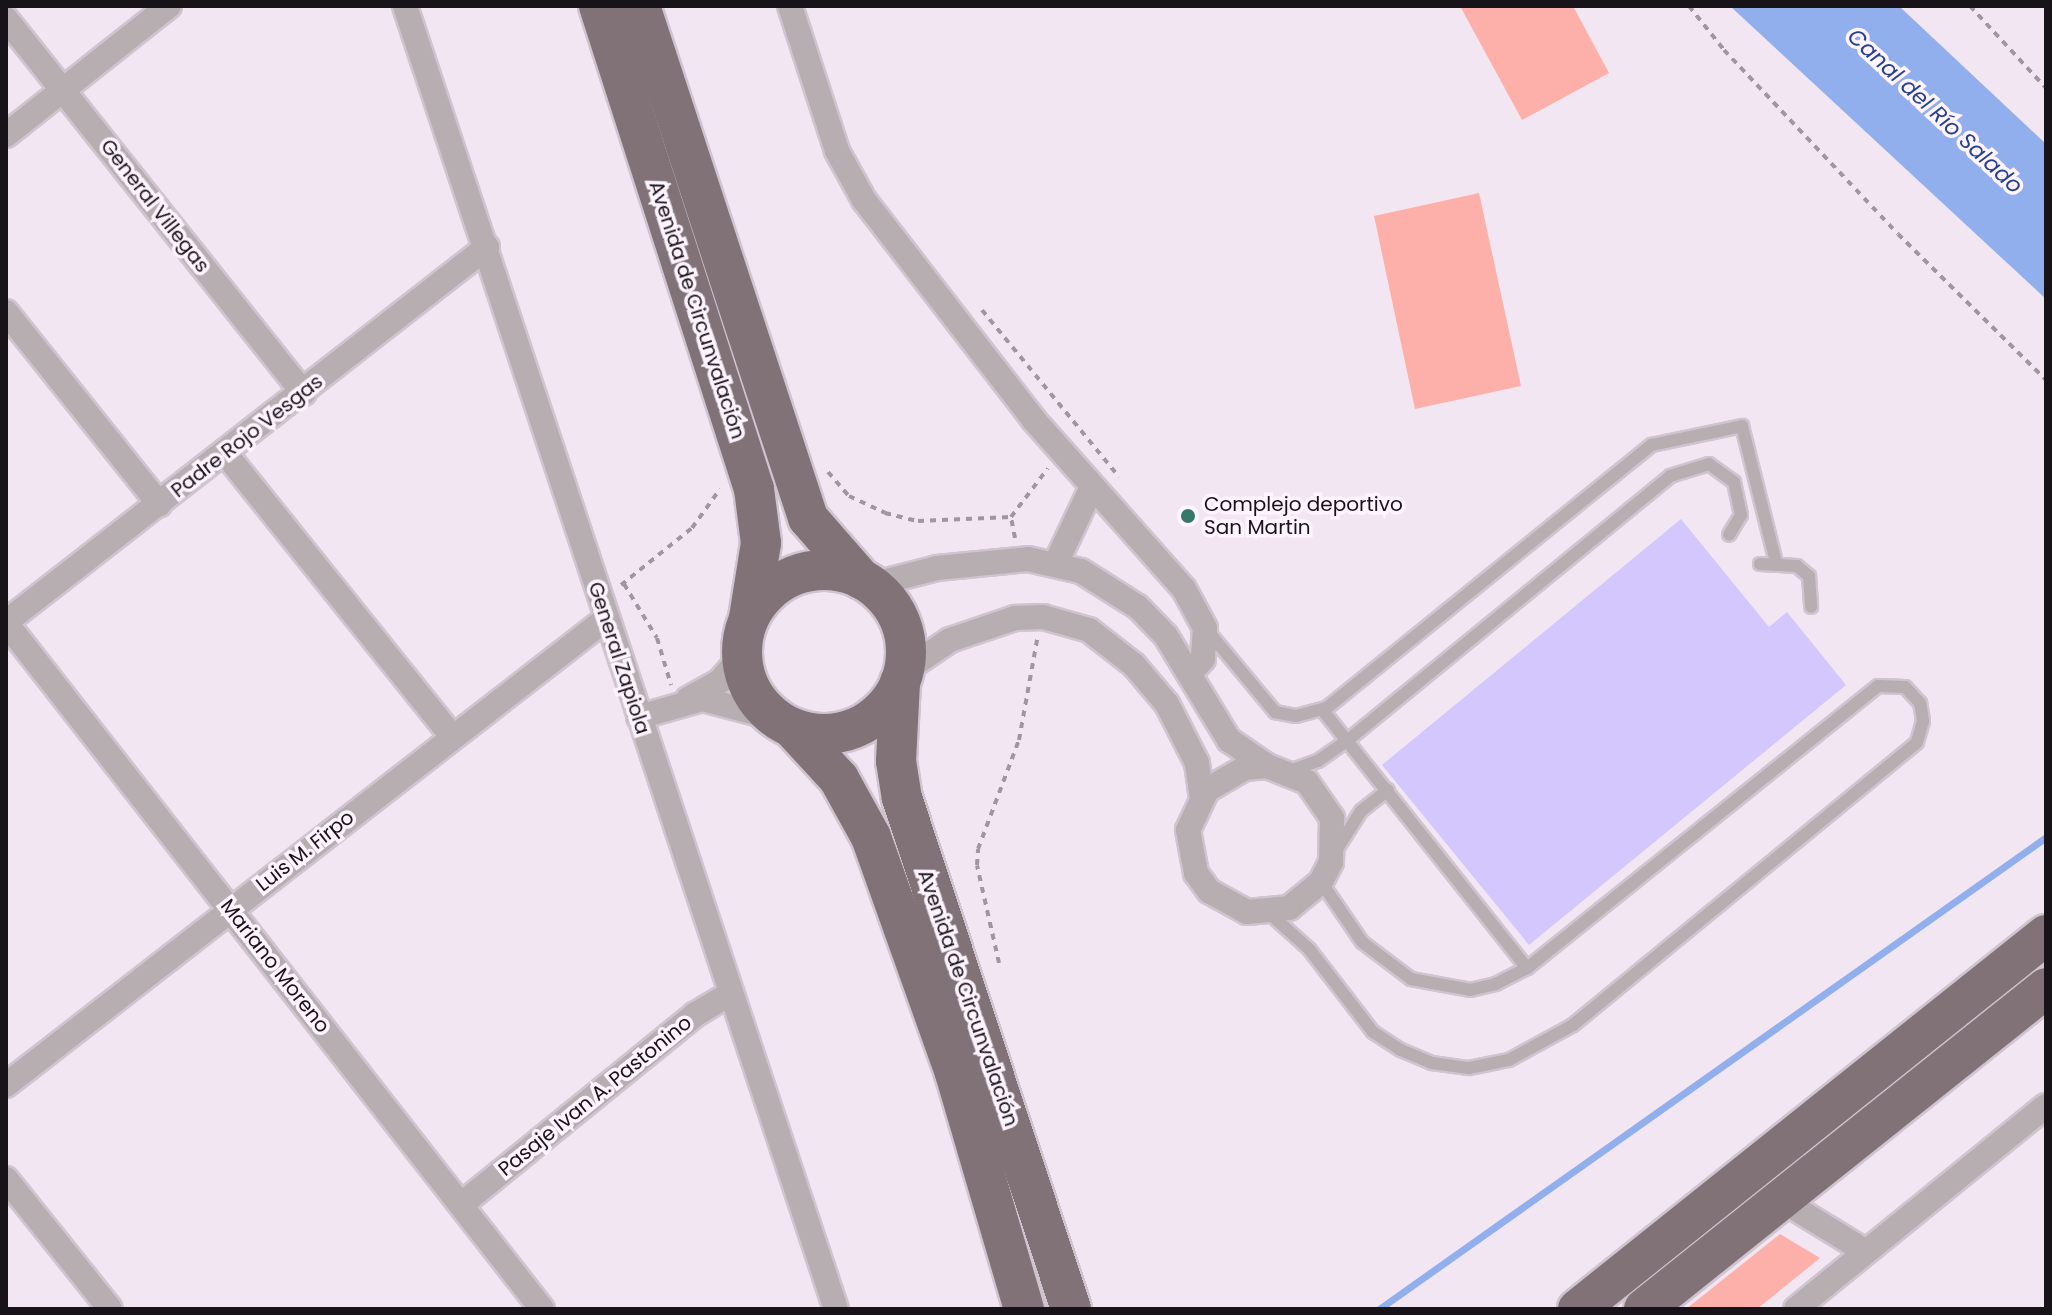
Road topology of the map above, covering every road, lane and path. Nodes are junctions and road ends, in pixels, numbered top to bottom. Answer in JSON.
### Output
{"nodes":[{"id":1,"x":169,"y":6,"type":"edge"},
{"id":2,"x":405,"y":6,"type":"edge"},
{"id":3,"x":599,"y":6,"type":"edge"},
{"id":4,"x":640,"y":6,"type":"edge"},
{"id":5,"x":790,"y":6,"type":"edge"},
{"id":6,"x":1689,"y":6,"type":"edge"},
{"id":7,"x":1970,"y":6,"type":"edge"},
{"id":8,"x":6,"y":19,"type":"edge"},
{"id":9,"x":2046,"y":88,"type":"edge"},
{"id":10,"x":62,"y":89,"type":"junction"},
{"id":11,"x":6,"y":135,"type":"edge"},
{"id":12,"x":487,"y":247,"type":"junction"},
{"id":13,"x":979,"y":306,"type":"dead end"},
{"id":14,"x":6,"y":312,"type":"edge"},
{"id":15,"x":2046,"y":380,"type":"edge"},
{"id":16,"x":303,"y":393,"type":"junction"},
{"id":17,"x":1080,"y":429,"type":"junction"},
{"id":18,"x":1061,"y":452,"type":"junction"},
{"id":19,"x":225,"y":453,"type":"junction"},
{"id":20,"x":1092,"y":487,"type":"junction"},
{"id":21,"x":1129,"y":489,"type":"dead end"},
{"id":22,"x":159,"y":504,"type":"junction"},
{"id":23,"x":1729,"y":535,"type":"dead end"},
{"id":24,"x":1020,"y":559,"type":"junction"},
{"id":25,"x":1776,"y":562,"type":"junction"},
{"id":26,"x":1056,"y":563,"type":"junction"},
{"id":27,"x":1760,"y":564,"type":"dead end"},
{"id":28,"x":866,"y":582,"type":"junction"},
{"id":29,"x":624,"y":584,"type":"dead end"},
{"id":30,"x":1811,"y":607,"type":"dead end"},
{"id":31,"x":1034,"y":617,"type":"junction"},
{"id":32,"x":606,"y":619,"type":"junction"},
{"id":33,"x":6,"y":623,"type":"edge"},
{"id":34,"x":1205,"y":628,"type":"junction"},
{"id":35,"x":745,"y":631,"type":"junction"},
{"id":36,"x":1190,"y":673,"type":"junction"},
{"id":37,"x":902,"y":676,"type":"junction"},
{"id":38,"x":680,"y":703,"type":"junction"},
{"id":39,"x":1326,"y":708,"type":"junction"},
{"id":40,"x":639,"y":717,"type":"junction"},
{"id":41,"x":783,"y":723,"type":"junction"},
{"id":42,"x":452,"y":736,"type":"junction"},
{"id":43,"x":1348,"y":740,"type":"junction"},
{"id":44,"x":1277,"y":768,"type":"junction"},
{"id":45,"x":1388,"y":790,"type":"junction"},
{"id":46,"x":1202,"y":798,"type":"junction"},
{"id":47,"x":1326,"y":872,"type":"junction"},
{"id":48,"x":230,"y":909,"type":"junction"},
{"id":49,"x":1269,"y":913,"type":"junction"},
{"id":50,"x":2046,"y":935,"type":"edge"},
{"id":51,"x":999,"y":963,"type":"dead end"},
{"id":52,"x":1527,"y":968,"type":"junction"},
{"id":53,"x":731,"y":993,"type":"junction"},
{"id":54,"x":2030,"y":1005,"type":"edge"},
{"id":55,"x":6,"y":1085,"type":"edge"},
{"id":56,"x":2046,"y":1106,"type":"edge"},
{"id":57,"x":6,"y":1179,"type":"edge"},
{"id":58,"x":1780,"y":1199,"type":"junction"},
{"id":59,"x":462,"y":1204,"type":"junction"},
{"id":60,"x":1865,"y":1251,"type":"junction"},
{"id":61,"x":110,"y":1309,"type":"edge"},
{"id":62,"x":542,"y":1309,"type":"edge"},
{"id":63,"x":836,"y":1309,"type":"edge"},
{"id":64,"x":1024,"y":1309,"type":"edge"},
{"id":65,"x":1071,"y":1309,"type":"edge"},
{"id":66,"x":1578,"y":1309,"type":"edge"},
{"id":67,"x":1644,"y":1309,"type":"edge"},
{"id":68,"x":1796,"y":1309,"type":"edge"}],
"edges":[{"from":1,"to":10,"type":"street"},
{"from":2,"to":12,"type":"street","name":"General Zapiola"},
{"from":3,"to":35,"type":"highway","name":"Avenida de Circunvalación"},
{"from":4,"to":28,"type":"highway","name":"Avenida de Circunvalación"},
{"from":5,"to":18,"type":"street"},
{"from":6,"to":15,"type":"path"},
{"from":7,"to":9,"type":"path"},
{"from":8,"to":10,"type":"street","name":"General Villegas"},
{"from":10,"to":11,"type":"street"},
{"from":10,"to":16,"type":"street","name":"General Villegas"},
{"from":12,"to":16,"type":"street","name":"Padre Rojo Vesgas"},
{"from":12,"to":32,"type":"street","name":"General Zapiola"},
{"from":13,"to":17,"type":"path"},
{"from":14,"to":22,"type":"street"},
{"from":16,"to":19,"type":"street","name":"Padre Rojo Vesgas"},
{"from":17,"to":18,"type":"path"},
{"from":17,"to":21,"type":"path"},
{"from":18,"to":20,"type":"street"},
{"from":18,"to":24,"type":"path"},
{"from":19,"to":22,"type":"street","name":"Padre Rojo Vesgas"},
{"from":19,"to":42,"type":"street"},
{"from":20,"to":26,"type":"street"},
{"from":20,"to":34,"type":"street"},
{"from":22,"to":33,"type":"street","name":"Padre Rojo Vesgas"},
{"from":23,"to":43,"type":"lane"},
{"from":24,"to":26,"type":"street"},
{"from":24,"to":28,"type":"street"},
{"from":25,"to":27,"type":"lane"},
{"from":25,"to":30,"type":"lane"},
{"from":25,"to":39,"type":"lane"},
{"from":26,"to":36,"type":"street"},
{"from":28,"to":35,"type":"highway"},
{"from":28,"to":37,"type":"highway","name":"Avenida de Circunvalación"},
{"from":29,"to":38,"type":"path"},
{"from":31,"to":37,"type":"street"},
{"from":31,"to":46,"type":"street"},
{"from":31,"to":51,"type":"path"},
{"from":32,"to":40,"type":"street","name":"General Zapiola"},
{"from":32,"to":42,"type":"street","name":"Luis M. Firpo"},
{"from":33,"to":48,"type":"street","name":"Mariano Moreno"},
{"from":34,"to":36,"type":"street"},
{"from":34,"to":39,"type":"lane"},
{"from":35,"to":38,"type":"street"},
{"from":35,"to":41,"type":"highway","name":"Avenida de Circunvalación"},
{"from":36,"to":44,"type":"street"},
{"from":37,"to":41,"type":"highway"},
{"from":37,"to":65,"type":"highway","name":"Avenida de Circunvalación"},
{"from":38,"to":40,"type":"street"},
{"from":38,"to":41,"type":"street"},
{"from":39,"to":43,"type":"lane"},
{"from":40,"to":53,"type":"street","name":"General Zapiola"},
{"from":41,"to":64,"type":"highway","name":"Avenida de Circunvalación"},
{"from":42,"to":48,"type":"street","name":"Luis M. Firpo"},
{"from":43,"to":44,"type":"lane"},
{"from":43,"to":45,"type":"lane"},
{"from":44,"to":46,"type":"street"},
{"from":44,"to":47,"type":"street"},
{"from":45,"to":47,"type":"lane"},
{"from":45,"to":52,"type":"lane"},
{"from":46,"to":49,"type":"street"},
{"from":47,"to":49,"type":"street"},
{"from":47,"to":52,"type":"lane"},
{"from":48,"to":55,"type":"street","name":"Luis M. Firpo"},
{"from":48,"to":59,"type":"street","name":"Mariano Moreno"},
{"from":49,"to":52,"type":"lane"},
{"from":50,"to":66,"type":"highway"},
{"from":53,"to":59,"type":"street","name":"Pasaje Ivan A. Pastonino"},
{"from":53,"to":63,"type":"street","name":"General Zapiola"},
{"from":54,"to":58,"type":"highway"},
{"from":56,"to":60,"type":"street"},
{"from":57,"to":61,"type":"street"},
{"from":58,"to":60,"type":"street"},
{"from":58,"to":67,"type":"highway"},
{"from":59,"to":62,"type":"street","name":"Mariano Moreno"},
{"from":60,"to":68,"type":"street"}]}
